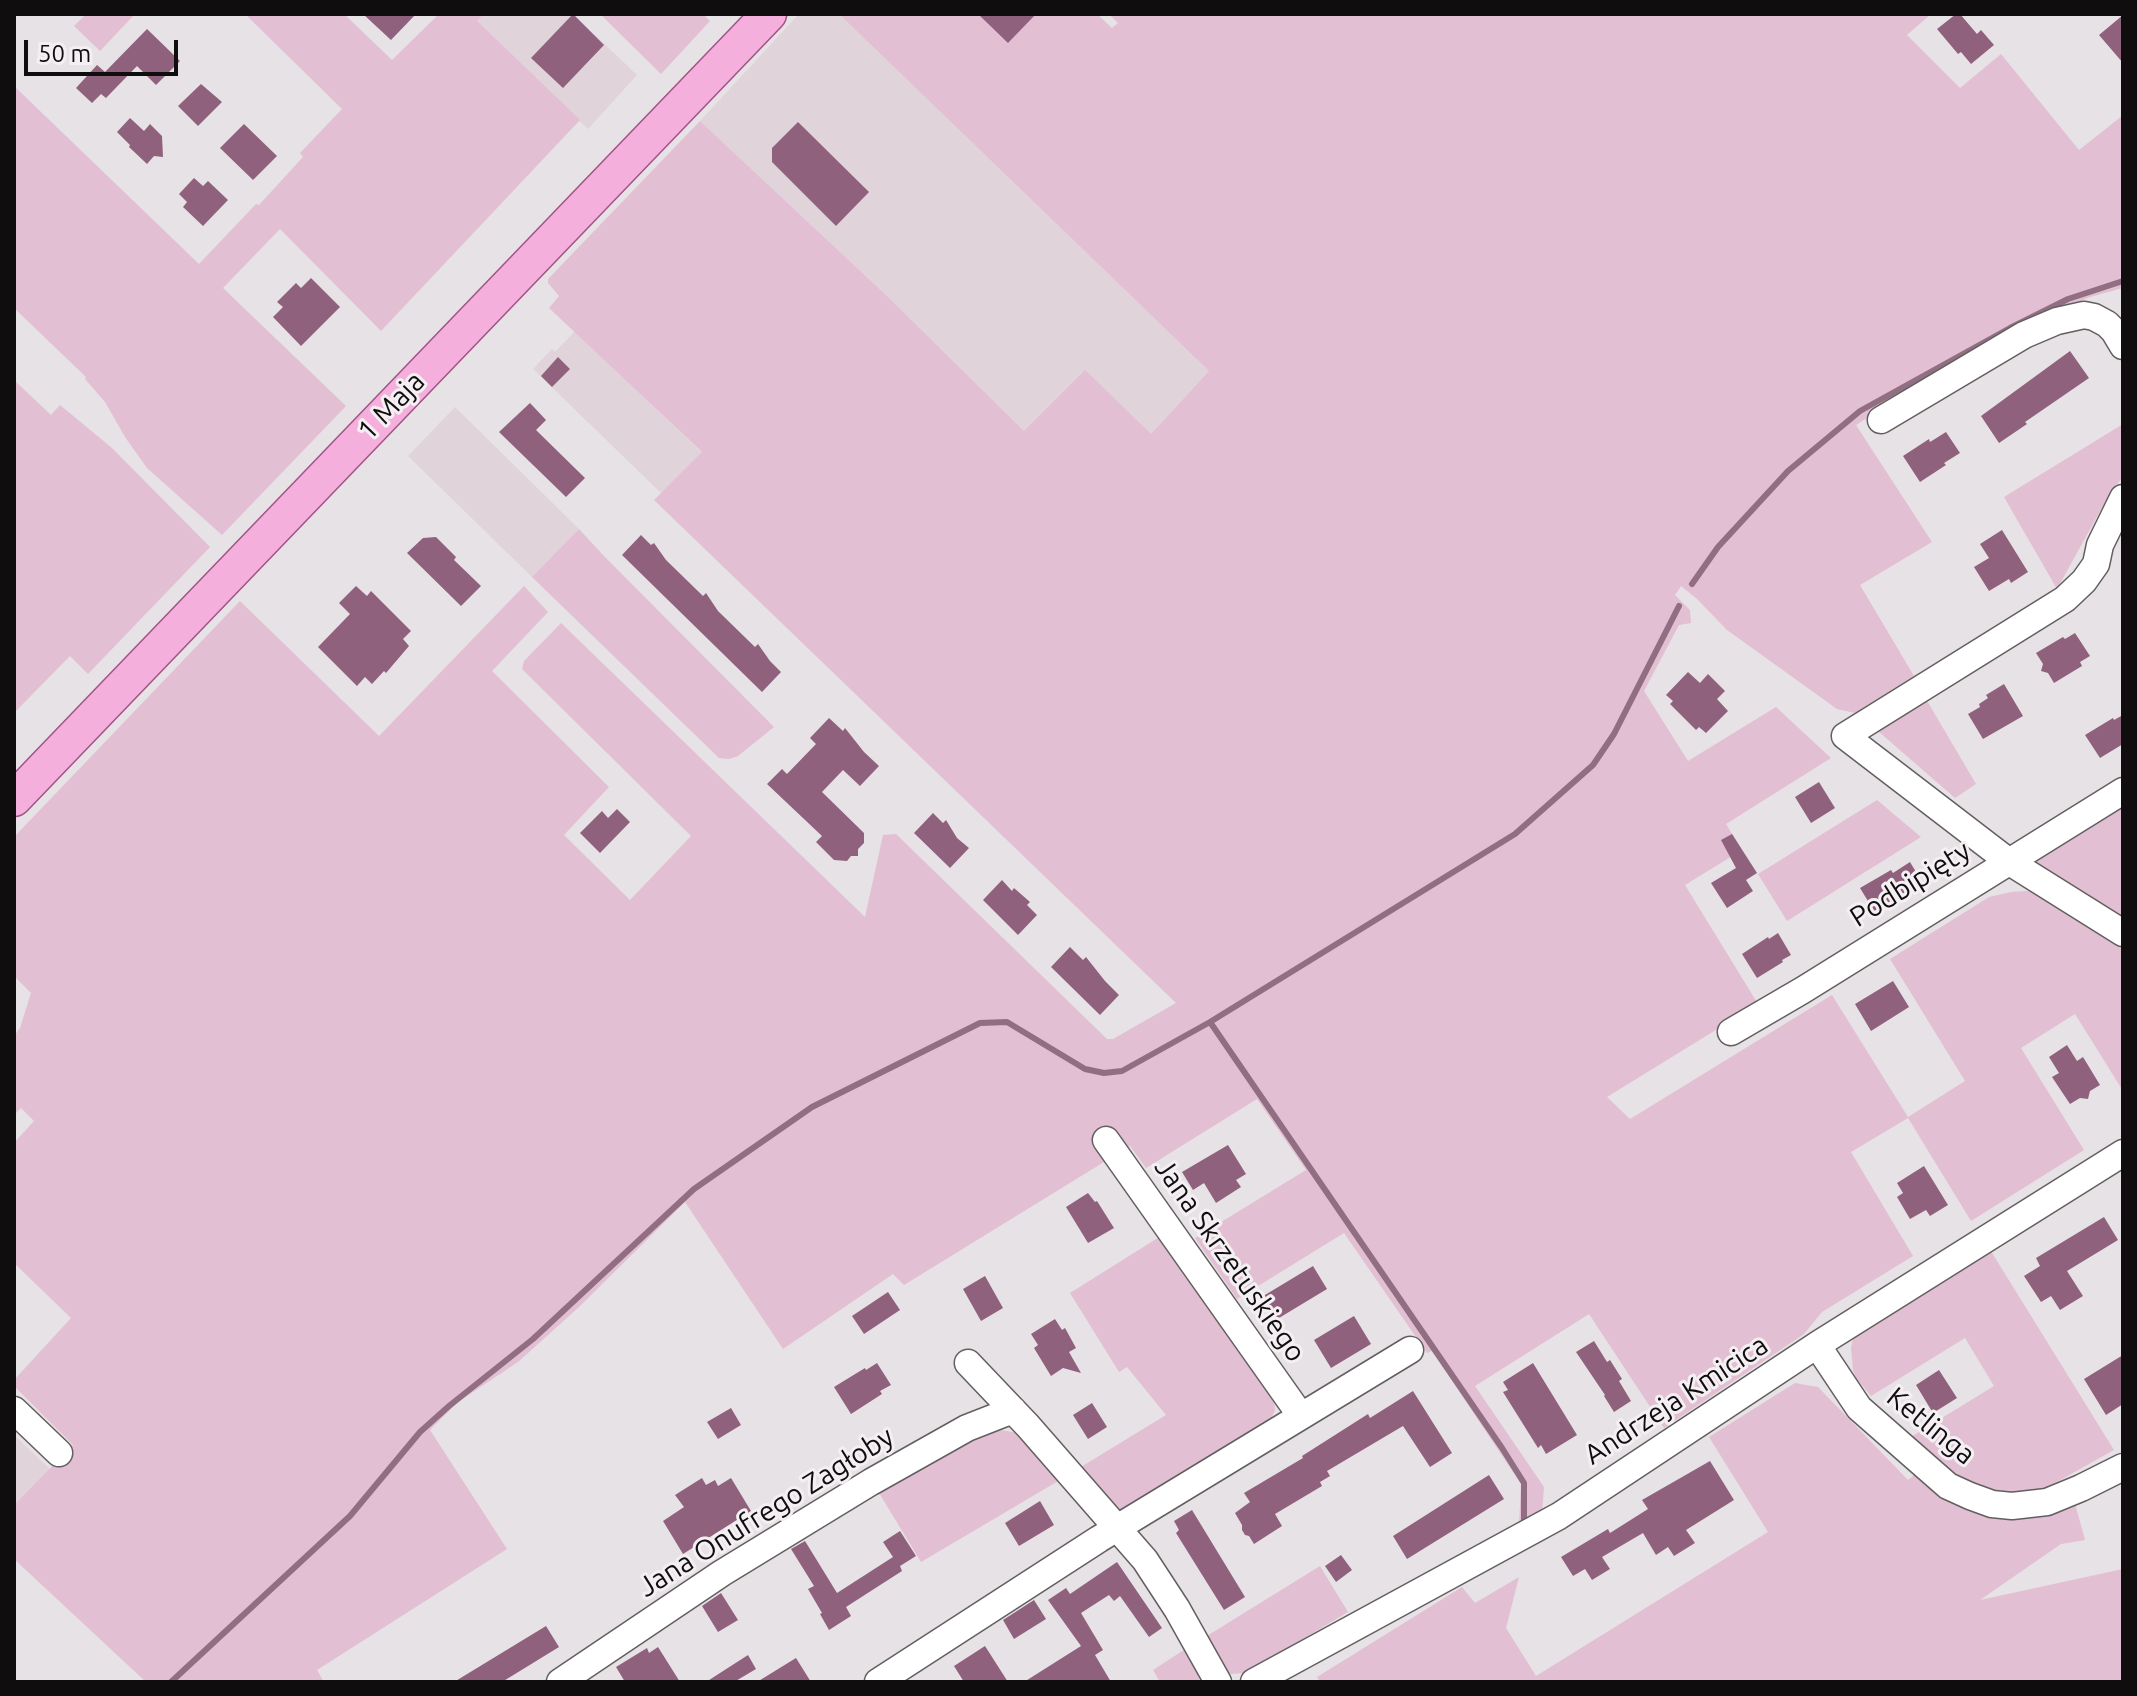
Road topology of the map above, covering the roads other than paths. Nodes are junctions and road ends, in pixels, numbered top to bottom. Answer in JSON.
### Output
{"nodes":[{"id":1,"x":769,"y":14,"type":"edge"},
{"id":2,"x":2123,"y":346,"type":"edge"},
{"id":3,"x":1881,"y":420,"type":"dead end"},
{"id":4,"x":2123,"y":498,"type":"edge"},
{"id":5,"x":2123,"y":557,"type":"edge"},
{"id":6,"x":2096,"y":564,"type":"junction"},
{"id":7,"x":2123,"y":791,"type":"edge"},
{"id":8,"x":14,"y":799,"type":"edge"},
{"id":9,"x":2008,"y":861,"type":"junction"},
{"id":10,"x":2123,"y":933,"type":"edge"},
{"id":11,"x":1731,"y":1032,"type":"dead end"},
{"id":12,"x":1106,"y":1140,"type":"dead end"},
{"id":13,"x":2123,"y":1153,"type":"edge"},
{"id":14,"x":1817,"y":1345,"type":"junction"},
{"id":15,"x":1410,"y":1350,"type":"dead end"},
{"id":16,"x":968,"y":1363,"type":"dead end"},
{"id":17,"x":14,"y":1410,"type":"edge"},
{"id":18,"x":1013,"y":1410,"type":"junction"},
{"id":19,"x":1301,"y":1416,"type":"junction"},
{"id":20,"x":59,"y":1453,"type":"dead end"},
{"id":21,"x":2123,"y":1467,"type":"edge"},
{"id":22,"x":1118,"y":1528,"type":"junction"},
{"id":23,"x":594,"y":1673,"type":"edge"},
{"id":24,"x":560,"y":1682,"type":"edge"},
{"id":25,"x":878,"y":1682,"type":"edge"},
{"id":26,"x":1218,"y":1682,"type":"edge"},
{"id":27,"x":1254,"y":1682,"type":"edge"}],
"edges":[{"from":1,"to":8,"type":"main road","name":"1 Maja"},
{"from":2,"to":3,"type":"street"},
{"from":4,"to":6,"type":"street"},
{"from":5,"to":6,"type":"street"},
{"from":6,"to":9,"type":"street"},
{"from":7,"to":9,"type":"street","name":"Podbipięty"},
{"from":9,"to":10,"type":"street"},
{"from":9,"to":11,"type":"street","name":"Podbipięty"},
{"from":12,"to":19,"type":"street","name":"Jana Skrzetuskiego"},
{"from":13,"to":14,"type":"street","name":"Andrzeja Kmicica"},
{"from":14,"to":21,"type":"street","name":"Ketlinga"},
{"from":14,"to":27,"type":"street","name":"Andrzeja Kmicica"},
{"from":15,"to":19,"type":"street"},
{"from":16,"to":18,"type":"street"},
{"from":17,"to":20,"type":"street"},
{"from":18,"to":22,"type":"street"},
{"from":18,"to":23,"type":"street","name":"Jana Onufrego Zagłoby"},
{"from":19,"to":22,"type":"street"},
{"from":22,"to":25,"type":"street"},
{"from":22,"to":26,"type":"street"},
{"from":23,"to":24,"type":"street","name":"Jana Onufrego Zagłoby"}]}
